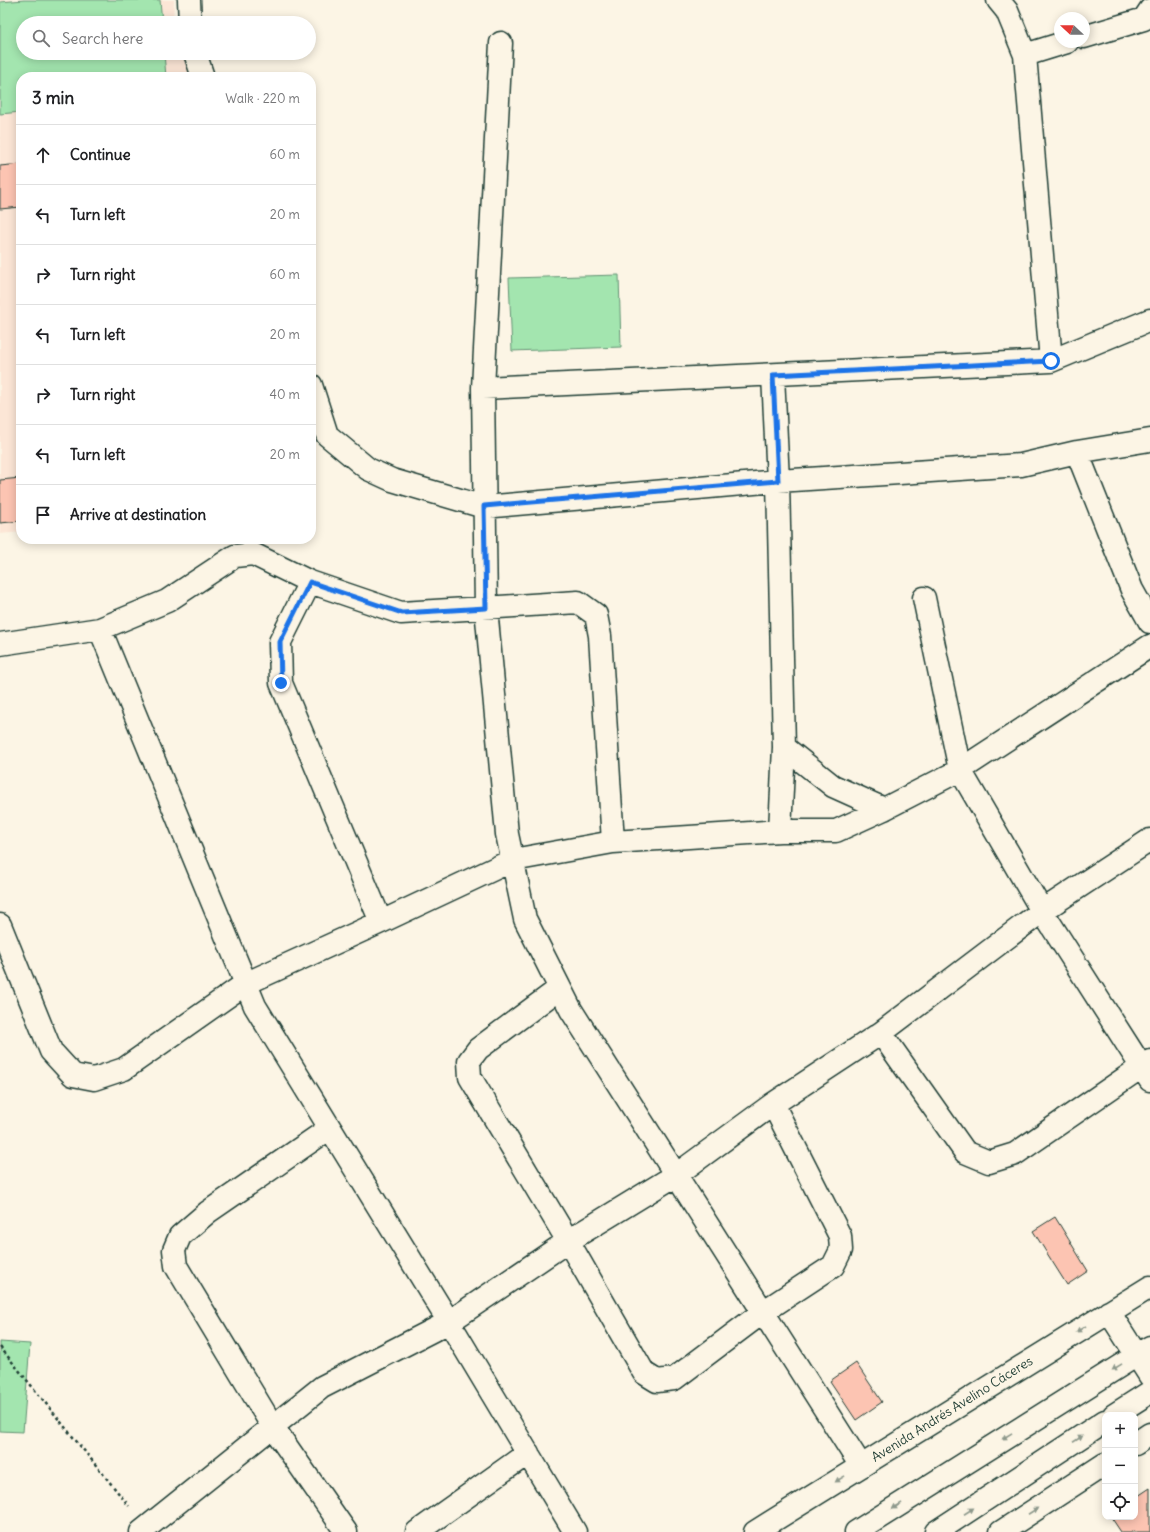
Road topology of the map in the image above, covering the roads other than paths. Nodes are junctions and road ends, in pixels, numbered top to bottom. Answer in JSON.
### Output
{"nodes":[{"id":1,"x":189,"y":0,"type":"edge"},
{"id":2,"x":998,"y":0,"type":"edge"},
{"id":3,"x":190,"y":16,"type":"edge"},
{"id":4,"x":1148,"y":18,"type":"edge"},
{"id":5,"x":1090,"y":35,"type":"edge"},
{"id":6,"x":501,"y":43,"type":"dead end"},
{"id":7,"x":1054,"y":46,"type":"edge"},
{"id":8,"x":1025,"y":55,"type":"junction"},
{"id":9,"x":197,"y":60,"type":"edge"},
{"id":10,"x":201,"y":72,"type":"edge"},
{"id":11,"x":1150,"y":320,"type":"edge"},
{"id":12,"x":1051,"y":361,"type":"junction"},
{"id":13,"x":773,"y":375,"type":"junction"},
{"id":14,"x":483,"y":388,"type":"junction"},
{"id":15,"x":316,"y":401,"type":"edge"},
{"id":16,"x":1150,"y":440,"type":"edge"},
{"id":17,"x":1077,"y":452,"type":"junction"},
{"id":18,"x":778,"y":481,"type":"junction"},
{"id":19,"x":484,"y":506,"type":"junction"},
{"id":20,"x":310,"y":582,"type":"junction"},
{"id":21,"x":924,"y":598,"type":"dead end"},
{"id":22,"x":486,"y":608,"type":"junction"},
{"id":23,"x":1150,"y":622,"type":"edge"},
{"id":24,"x":100,"y":629,"type":"junction"},
{"id":25,"x":0,"y":644,"type":"edge"},
{"id":26,"x":1150,"y":646,"type":"edge"},
{"id":27,"x":784,"y":747,"type":"junction"},
{"id":28,"x":960,"y":770,"type":"junction"},
{"id":29,"x":884,"y":809,"type":"junction"},
{"id":30,"x":780,"y":830,"type":"junction"},
{"id":31,"x":1150,"y":840,"type":"edge"},
{"id":32,"x":613,"y":842,"type":"junction"},
{"id":33,"x":513,"y":860,"type":"junction"},
{"id":34,"x":1042,"y":911,"type":"junction"},
{"id":35,"x":381,"y":922,"type":"junction"},
{"id":36,"x":0,"y":925,"type":"edge"},
{"id":37,"x":245,"y":984,"type":"junction"},
{"id":38,"x":560,"y":988,"type":"junction"},
{"id":39,"x":881,"y":1033,"type":"junction"},
{"id":40,"x":1147,"y":1069,"type":"edge"},
{"id":41,"x":773,"y":1104,"type":"junction"},
{"id":42,"x":330,"y":1128,"type":"junction"},
{"id":43,"x":676,"y":1175,"type":"junction"},
{"id":44,"x":568,"y":1240,"type":"junction"},
{"id":45,"x":1149,"y":1289,"type":"edge"},
{"id":46,"x":763,"y":1312,"type":"junction"},
{"id":47,"x":1109,"y":1312,"type":"junction"},
{"id":48,"x":449,"y":1322,"type":"junction"},
{"id":49,"x":1143,"y":1351,"type":"edge"},
{"id":50,"x":1150,"y":1376,"type":"edge"},
{"id":51,"x":1150,"y":1392,"type":"edge"},
{"id":52,"x":1119,"y":1412,"type":"edge"},
{"id":53,"x":1102,"y":1423,"type":"edge"},
{"id":54,"x":273,"y":1427,"type":"junction"},
{"id":55,"x":1150,"y":1434,"type":"edge"},
{"id":56,"x":1138,"y":1442,"type":"edge"},
{"id":57,"x":528,"y":1453,"type":"junction"},
{"id":58,"x":861,"y":1466,"type":"junction"},
{"id":59,"x":1102,"y":1466,"type":"edge"},
{"id":60,"x":144,"y":1529,"type":"edge"},
{"id":61,"x":346,"y":1532,"type":"edge"},
{"id":62,"x":416,"y":1532,"type":"edge"},
{"id":63,"x":575,"y":1532,"type":"edge"},
{"id":64,"x":755,"y":1532,"type":"edge"},
{"id":65,"x":856,"y":1532,"type":"edge"},
{"id":66,"x":936,"y":1532,"type":"edge"},
{"id":67,"x":1001,"y":1532,"type":"edge"}],
"edges":[{"from":1,"to":3,"type":"street"},
{"from":2,"to":8,"type":"street"},
{"from":4,"to":5,"type":"street"},
{"from":6,"to":14,"type":"street"},
{"from":7,"to":8,"type":"street"},
{"from":8,"to":12,"type":"street"},
{"from":9,"to":10,"type":"street"},
{"from":11,"to":12,"type":"street"},
{"from":12,"to":13,"type":"street"},
{"from":13,"to":14,"type":"street"},
{"from":13,"to":18,"type":"street"},
{"from":14,"to":19,"type":"street"},
{"from":15,"to":19,"type":"street"},
{"from":16,"to":17,"type":"street"},
{"from":17,"to":18,"type":"street"},
{"from":17,"to":23,"type":"street"},
{"from":18,"to":19,"type":"street"},
{"from":18,"to":27,"type":"street"},
{"from":19,"to":22,"type":"street"},
{"from":20,"to":22,"type":"street"},
{"from":20,"to":24,"type":"street"},
{"from":20,"to":35,"type":"street"},
{"from":21,"to":28,"type":"street"},
{"from":22,"to":32,"type":"street"},
{"from":22,"to":33,"type":"street"},
{"from":24,"to":25,"type":"street"},
{"from":24,"to":37,"type":"street"},
{"from":26,"to":28,"type":"street"},
{"from":27,"to":29,"type":"street"},
{"from":27,"to":30,"type":"street"},
{"from":28,"to":29,"type":"street"},
{"from":28,"to":34,"type":"street"},
{"from":29,"to":30,"type":"street"},
{"from":30,"to":32,"type":"street"},
{"from":31,"to":34,"type":"street"},
{"from":32,"to":33,"type":"street"},
{"from":33,"to":35,"type":"street"},
{"from":33,"to":38,"type":"street"},
{"from":34,"to":39,"type":"street"},
{"from":34,"to":40,"type":"street"},
{"from":35,"to":37,"type":"street"},
{"from":36,"to":37,"type":"street"},
{"from":37,"to":42,"type":"street"},
{"from":38,"to":43,"type":"street"},
{"from":38,"to":44,"type":"street"},
{"from":39,"to":40,"type":"street"},
{"from":39,"to":41,"type":"street"},
{"from":41,"to":43,"type":"street"},
{"from":41,"to":46,"type":"street"},
{"from":42,"to":48,"type":"street"},
{"from":42,"to":54,"type":"street"},
{"from":43,"to":44,"type":"street"},
{"from":43,"to":46,"type":"street"},
{"from":44,"to":46,"type":"street"},
{"from":44,"to":48,"type":"street"},
{"from":45,"to":47,"type":"street","name":"Avenida Andrés Avelino Cáceres"},
{"from":46,"to":58,"type":"street"},
{"from":47,"to":49,"type":"street"},
{"from":47,"to":58,"type":"street","name":"Avenida Andrés Avelino Cáceres","one_way":true},
{"from":48,"to":54,"type":"street"},
{"from":48,"to":57,"type":"street"},
{"from":49,"to":50,"type":"street"},
{"from":49,"to":65,"type":"street","one_way":true},
{"from":51,"to":52,"type":"street"},
{"from":66,"to":53,"type":"street","one_way":true},
{"from":54,"to":60,"type":"street"},
{"from":54,"to":61,"type":"street"},
{"from":55,"to":56,"type":"street"},
{"from":57,"to":62,"type":"street"},
{"from":57,"to":63,"type":"street"},
{"from":58,"to":64,"type":"street","name":"Avenida Andrés Avelino Cáceres","one_way":true},
{"from":67,"to":59,"type":"street","one_way":true}]}
